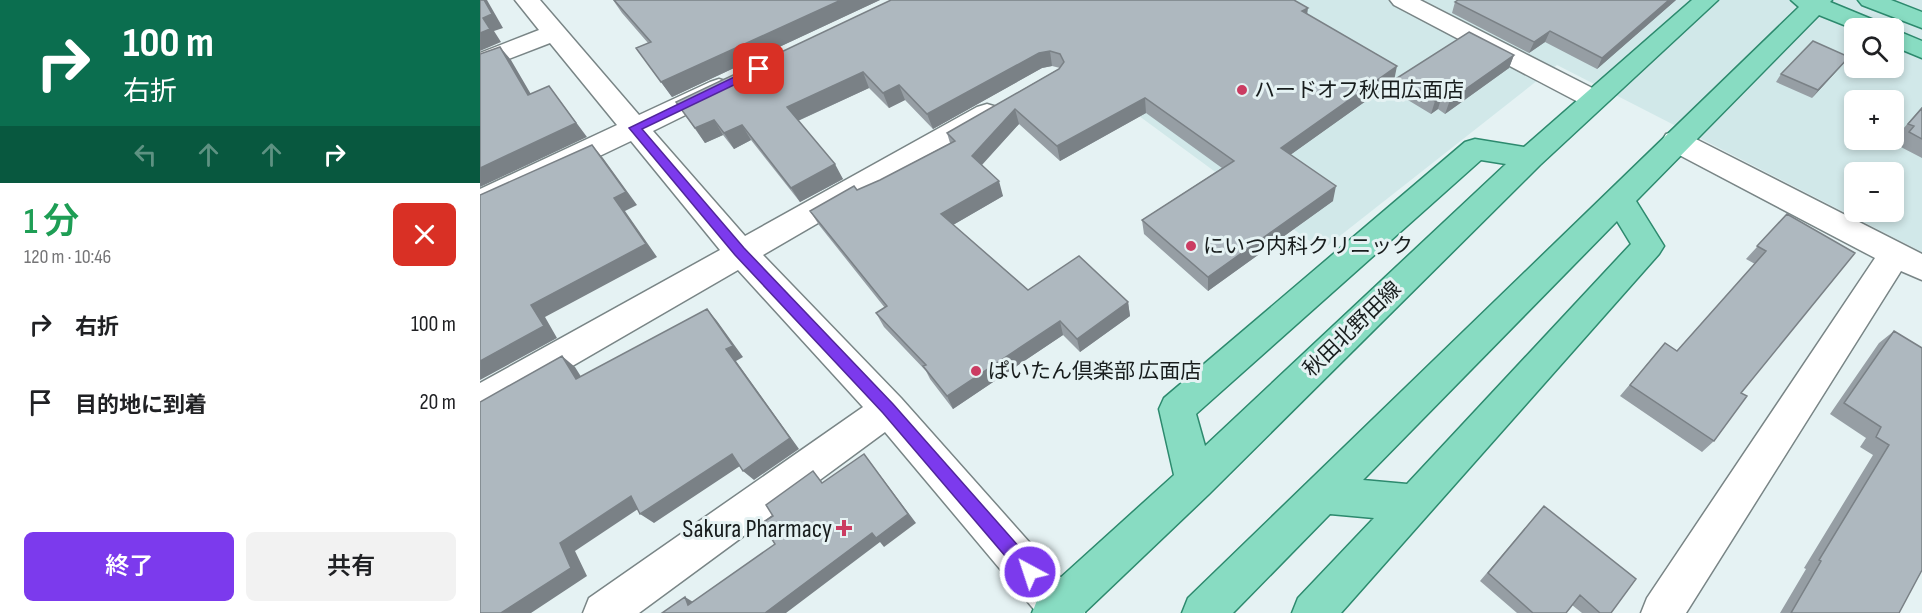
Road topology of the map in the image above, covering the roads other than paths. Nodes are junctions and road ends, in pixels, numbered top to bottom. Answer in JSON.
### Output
{"nodes":[{"id":1,"x":527,"y":0,"type":"edge"},
{"id":2,"x":1402,"y":0,"type":"edge"},
{"id":3,"x":1706,"y":0,"type":"edge"},
{"id":4,"x":1870,"y":0,"type":"edge"},
{"id":5,"x":1813,"y":2,"type":"edge"},
{"id":6,"x":1849,"y":18,"type":"edge"},
{"id":7,"x":1922,"y":21,"type":"edge"},
{"id":8,"x":555,"y":32,"type":"junction"},
{"id":9,"x":1904,"y":43,"type":"edge"},
{"id":10,"x":1922,"y":50,"type":"edge"},
{"id":11,"x":480,"y":62,"type":"edge"},
{"id":12,"x":743,"y":76,"type":"edge"},
{"id":13,"x":1011,"y":99,"type":"edge"},
{"id":14,"x":1593,"y":99,"type":"junction"},
{"id":15,"x":635,"y":128,"type":"junction"},
{"id":16,"x":1676,"y":141,"type":"junction"},
{"id":17,"x":1530,"y":158,"type":"junction"},
{"id":18,"x":1618,"y":199,"type":"junction"},
{"id":19,"x":480,"y":202,"type":"edge"},
{"id":20,"x":740,"y":252,"type":"junction"},
{"id":21,"x":1909,"y":261,"type":"edge"},
{"id":22,"x":480,"y":401,"type":"edge"},
{"id":23,"x":888,"y":409,"type":"junction"},
{"id":24,"x":1195,"y":481,"type":"junction"},
{"id":25,"x":1321,"y":495,"type":"junction"},
{"id":26,"x":1415,"y":503,"type":"junction"},
{"id":27,"x":1059,"y":611,"type":"edge"},
{"id":28,"x":604,"y":613,"type":"edge"},
{"id":29,"x":1203,"y":613,"type":"edge"},
{"id":30,"x":1313,"y":613,"type":"edge"},
{"id":31,"x":1662,"y":613,"type":"edge"}],
"edges":[{"from":1,"to":8,"type":"street"},
{"from":2,"to":14,"type":"street"},
{"from":3,"to":14,"type":"main road","name":"秋田北野田線"},
{"from":4,"to":7,"type":"main road"},
{"from":5,"to":6,"type":"main road"},
{"from":5,"to":16,"type":"main road"},
{"from":8,"to":11,"type":"street"},
{"from":8,"to":15,"type":"street"},
{"from":9,"to":10,"type":"main road"},
{"from":12,"to":15,"type":"street"},
{"from":13,"to":20,"type":"street"},
{"from":14,"to":17,"type":"main road","name":"秋田北野田線"},
{"from":15,"to":19,"type":"street"},
{"from":15,"to":20,"type":"street"},
{"from":16,"to":18,"type":"main road"},
{"from":16,"to":21,"type":"street"},
{"from":17,"to":24,"type":"main road","name":"秋田北野田線"},
{"from":17,"to":24,"type":"main road"},
{"from":18,"to":25,"type":"main road"},
{"from":18,"to":26,"type":"main road"},
{"from":20,"to":22,"type":"street"},
{"from":20,"to":23,"type":"street"},
{"from":21,"to":31,"type":"street"},
{"from":23,"to":27,"type":"street"},
{"from":23,"to":28,"type":"street"},
{"from":24,"to":27,"type":"main road","name":"秋田北野田線"},
{"from":25,"to":26,"type":"main road"},
{"from":25,"to":29,"type":"main road"},
{"from":26,"to":30,"type":"main road"}]}
